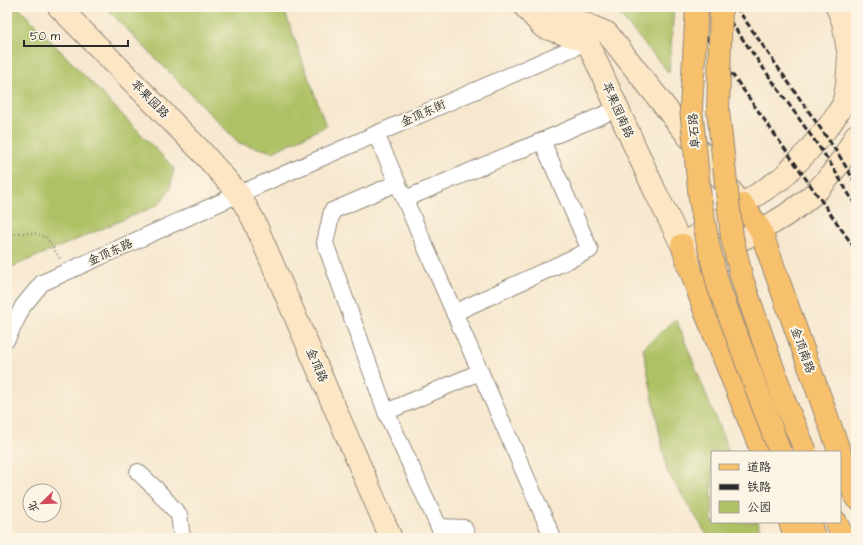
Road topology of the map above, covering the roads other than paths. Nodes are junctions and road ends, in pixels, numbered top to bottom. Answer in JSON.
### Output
{"nodes":[{"id":1,"x":58,"y":7,"type":"edge"},
{"id":2,"x":525,"y":7,"type":"edge"},
{"id":3,"x":554,"y":7,"type":"edge"},
{"id":4,"x":697,"y":7,"type":"edge"},
{"id":5,"x":721,"y":7,"type":"edge"},
{"id":6,"x":837,"y":7,"type":"edge"},
{"id":7,"x":597,"y":37,"type":"junction"},
{"id":8,"x":617,"y":109,"type":"junction"},
{"id":9,"x":376,"y":134,"type":"junction"},
{"id":10,"x":856,"y":135,"type":"edge"},
{"id":11,"x":542,"y":141,"type":"junction"},
{"id":12,"x":397,"y":183,"type":"junction"},
{"id":13,"x":239,"y":194,"type":"junction"},
{"id":14,"x":405,"y":199,"type":"junction"},
{"id":15,"x":743,"y":205,"type":"junction"},
{"id":16,"x":760,"y":229,"type":"junction"},
{"id":17,"x":685,"y":255,"type":"junction"},
{"id":18,"x":7,"y":305,"type":"edge"},
{"id":19,"x":23,"y":306,"type":"junction"},
{"id":20,"x":454,"y":312,"type":"junction"},
{"id":21,"x":7,"y":339,"type":"edge"},
{"id":22,"x":480,"y":372,"type":"junction"},
{"id":23,"x":386,"y":412,"type":"junction"},
{"id":24,"x":762,"y":451,"type":"edge"},
{"id":25,"x":780,"y":451,"type":"edge"},
{"id":26,"x":806,"y":451,"type":"edge"},
{"id":27,"x":839,"y":451,"type":"edge"},
{"id":28,"x":841,"y":456,"type":"edge"},
{"id":29,"x":138,"y":472,"type":"dead end"},
{"id":30,"x":856,"y":498,"type":"edge"},
{"id":31,"x":790,"y":523,"type":"edge"},
{"id":32,"x":809,"y":523,"type":"edge"},
{"id":33,"x":836,"y":523,"type":"edge"},
{"id":34,"x":182,"y":538,"type":"edge"},
{"id":35,"x":391,"y":538,"type":"edge"},
{"id":36,"x":468,"y":538,"type":"edge"},
{"id":37,"x":553,"y":538,"type":"edge"},
{"id":38,"x":796,"y":538,"type":"edge"},
{"id":39,"x":815,"y":538,"type":"edge"},
{"id":40,"x":842,"y":538,"type":"edge"}],
"edges":[{"from":1,"to":13,"type":"main road","name":"苹果园路"},
{"from":2,"to":7,"type":"main road"},
{"from":3,"to":7,"type":"main road"},
{"from":4,"to":25,"type":"main road","name":"阜石路","bridge":true},
{"from":5,"to":26,"type":"main road","bridge":true},
{"from":6,"to":15,"type":"main road"},
{"from":7,"to":8,"type":"main road","name":"苹果园南路"},
{"from":7,"to":9,"type":"street","name":"金顶东街"},
{"from":7,"to":15,"type":"main road"},
{"from":8,"to":11,"type":"street"},
{"from":8,"to":17,"type":"main road","name":"苹果园南路"},
{"from":9,"to":12,"type":"street"},
{"from":9,"to":13,"type":"street","name":"金顶东街"},
{"from":10,"to":16,"type":"main road"},
{"from":11,"to":14,"type":"street"},
{"from":11,"to":20,"type":"street"},
{"from":12,"to":14,"type":"street"},
{"from":12,"to":23,"type":"street"},
{"from":13,"to":19,"type":"street","name":"金顶东路"},
{"from":13,"to":35,"type":"main road","name":"金顶路"},
{"from":14,"to":20,"type":"street"},
{"from":15,"to":16,"type":"main road","name":"金顶南路"},
{"from":15,"to":17,"type":"main road"},
{"from":16,"to":17,"type":"main road"},
{"from":16,"to":27,"type":"main road","name":"金顶南路"},
{"from":17,"to":24,"type":"main road"},
{"from":18,"to":19,"type":"street"},
{"from":19,"to":21,"type":"street","name":"金顶东路"},
{"from":20,"to":22,"type":"street"},
{"from":22,"to":23,"type":"street"},
{"from":22,"to":37,"type":"street"},
{"from":23,"to":36,"type":"street"},
{"from":28,"to":30,"type":"main road","name":"金顶南路"},
{"from":29,"to":34,"type":"street"},
{"from":31,"to":38,"type":"main road"},
{"from":32,"to":39,"type":"main road"},
{"from":33,"to":40,"type":"main road"}]}
